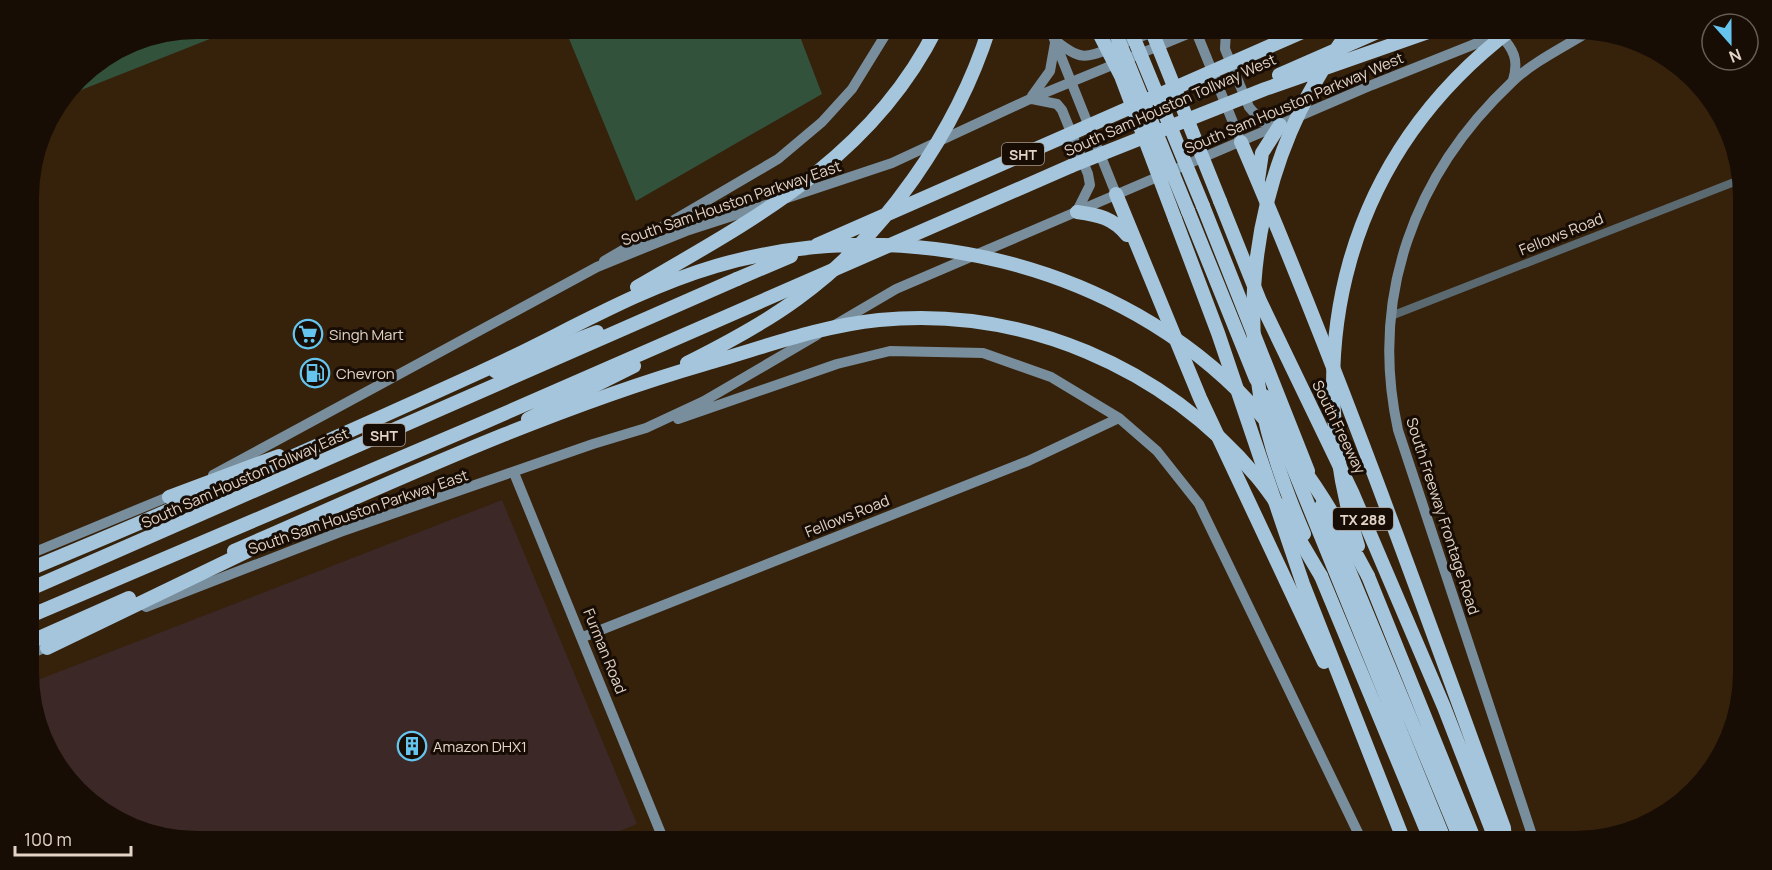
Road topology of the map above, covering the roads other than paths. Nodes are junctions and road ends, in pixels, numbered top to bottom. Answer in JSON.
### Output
{"nodes":[{"id":1,"x":882,"y":39,"type":"edge"},
{"id":2,"x":930,"y":39,"type":"edge"},
{"id":3,"x":985,"y":39,"type":"edge"},
{"id":4,"x":1102,"y":39,"type":"edge"},
{"id":5,"x":1118,"y":39,"type":"edge"},
{"id":6,"x":1134,"y":39,"type":"edge"},
{"id":7,"x":1135,"y":39,"type":"edge"},
{"id":8,"x":1154,"y":39,"type":"edge"},
{"id":9,"x":1173,"y":39,"type":"edge"},
{"id":10,"x":1201,"y":39,"type":"edge"},
{"id":11,"x":1225,"y":39,"type":"edge"},
{"id":12,"x":1284,"y":39,"type":"edge"},
{"id":13,"x":1343,"y":39,"type":"edge"},
{"id":14,"x":1359,"y":39,"type":"edge"},
{"id":15,"x":1405,"y":39,"type":"edge"},
{"id":16,"x":1487,"y":39,"type":"edge"},
{"id":17,"x":1496,"y":39,"type":"edge"},
{"id":18,"x":1509,"y":39,"type":"edge"},
{"id":19,"x":1577,"y":39,"type":"edge"},
{"id":20,"x":1056,"y":41,"type":"junction"},
{"id":21,"x":1513,"y":80,"type":"junction"},
{"id":22,"x":1071,"y":82,"type":"junction"},
{"id":23,"x":1030,"y":99,"type":"junction"},
{"id":24,"x":1280,"y":125,"type":"junction"},
{"id":25,"x":1240,"y":142,"type":"junction"},
{"id":26,"x":1071,"y":166,"type":"junction"},
{"id":27,"x":1258,"y":182,"type":"junction"},
{"id":28,"x":1732,"y":183,"type":"edge"},
{"id":29,"x":1116,"y":195,"type":"junction"},
{"id":30,"x":1077,"y":212,"type":"junction"},
{"id":31,"x":1138,"y":248,"type":"junction"},
{"id":32,"x":597,"y":267,"type":"junction"},
{"id":33,"x":737,"y":279,"type":"junction"},
{"id":34,"x":737,"y":313,"type":"junction"},
{"id":35,"x":1391,"y":315,"type":"junction"},
{"id":36,"x":568,"y":327,"type":"junction"},
{"id":37,"x":658,"y":378,"type":"junction"},
{"id":38,"x":1119,"y":418,"type":"junction"},
{"id":39,"x":646,"y":429,"type":"junction"},
{"id":40,"x":514,"y":473,"type":"junction"},
{"id":41,"x":169,"y":497,"type":"junction"},
{"id":42,"x":39,"y":550,"type":"edge"},
{"id":43,"x":39,"y":565,"type":"edge"},
{"id":44,"x":1321,"y":576,"type":"junction"},
{"id":45,"x":1368,"y":576,"type":"junction"},
{"id":46,"x":39,"y":585,"type":"edge"},
{"id":47,"x":39,"y":612,"type":"edge"},
{"id":48,"x":583,"y":637,"type":"junction"},
{"id":49,"x":39,"y":638,"type":"edge"},
{"id":50,"x":46,"y":648,"type":"junction"},
{"id":51,"x":39,"y":651,"type":"edge"},
{"id":52,"x":1378,"y":778,"type":"junction"},
{"id":53,"x":660,"y":831,"type":"edge"},
{"id":54,"x":1357,"y":831,"type":"edge"},
{"id":55,"x":1400,"y":831,"type":"edge"},
{"id":56,"x":1427,"y":831,"type":"edge"},
{"id":57,"x":1441,"y":831,"type":"edge"},
{"id":58,"x":1457,"y":831,"type":"edge"},
{"id":59,"x":1471,"y":831,"type":"edge"},
{"id":60,"x":1492,"y":831,"type":"edge"},
{"id":61,"x":1504,"y":831,"type":"edge"},
{"id":62,"x":1531,"y":831,"type":"edge"}],
"edges":[{"from":1,"to":32,"type":"main road"},
{"from":2,"to":36,"type":"highway","bridge":true},
{"from":3,"to":37,"type":"highway","bridge":true},
{"from":4,"to":52,"type":"highway","bridge":true},
{"from":5,"to":57,"type":"highway","bridge":true},
{"from":6,"to":20,"type":"main road"},
{"from":7,"to":58,"type":"highway","bridge":true},
{"from":8,"to":60,"type":"highway","name":"South Freeway","number":"TX 288","bridge":true},
{"from":9,"to":22,"type":"main road","name":"South Sam Houston Parkway East"},
{"from":10,"to":25,"type":"main road"},
{"from":11,"to":24,"type":"main road"},
{"from":12,"to":33,"type":"highway","name":"South Sam Houston Tollway West","number":"SHT","bridge":true},
{"from":13,"to":44,"type":"highway","bridge":true},
{"from":14,"to":26,"type":"highway","name":"South Sam Houston Tollway West","number":"SHT","bridge":true},
{"from":15,"to":26,"type":"highway","bridge":true},
{"from":16,"to":24,"type":"main road","name":"South Sam Houston Parkway West"},
{"from":17,"to":45,"type":"highway","bridge":true},
{"from":18,"to":21,"type":"main road"},
{"from":19,"to":21,"type":"main road","name":"South Freeway Frontage Road"},
{"from":20,"to":22,"type":"main road"},
{"from":20,"to":23,"type":"main road"},
{"from":21,"to":35,"type":"main road","name":"South Freeway Frontage Road"},
{"from":22,"to":23,"type":"main road","name":"South Sam Houston Parkway East"},
{"from":22,"to":29,"type":"main road"},
{"from":23,"to":30,"type":"main road"},
{"from":23,"to":32,"type":"main road","name":"South Sam Houston Parkway East"},
{"from":24,"to":25,"type":"main road","name":"South Sam Houston Parkway West"},
{"from":24,"to":27,"type":"highway"},
{"from":25,"to":27,"type":"highway"},
{"from":25,"to":29,"type":"main road","name":"South Sam Houston Parkway West"},
{"from":26,"to":34,"type":"highway","name":"South Sam Houston Tollway West","number":"SHT","bridge":true},
{"from":27,"to":61,"type":"highway"},
{"from":28,"to":35,"type":"street","name":"Fellows Road"},
{"from":29,"to":30,"type":"main road","name":"South Sam Houston Parkway East"},
{"from":29,"to":31,"type":"highway"},
{"from":30,"to":31,"type":"highway"},
{"from":30,"to":39,"type":"main road","name":"South Sam Houston Parkway East"},
{"from":31,"to":52,"type":"highway"},
{"from":32,"to":41,"type":"main road","name":"South Sam Houston Parkway East"},
{"from":33,"to":41,"type":"highway"},
{"from":33,"to":46,"type":"highway","name":"South Sam Houston Tollway East","number":"SHT"},
{"from":34,"to":47,"type":"highway","number":"SHT"},
{"from":34,"to":50,"type":"highway"},
{"from":35,"to":62,"type":"main road","name":"South Freeway Frontage Road"},
{"from":36,"to":43,"type":"highway","bridge":true},
{"from":36,"to":45,"type":"highway","bridge":true},
{"from":37,"to":44,"type":"highway","bridge":true},
{"from":37,"to":49,"type":"highway","bridge":true},
{"from":38,"to":39,"type":"main road"},
{"from":38,"to":48,"type":"main road","name":"Fellows Road"},
{"from":38,"to":54,"type":"main road"},
{"from":39,"to":40,"type":"main road","name":"South Sam Houston Parkway East"},
{"from":40,"to":48,"type":"main road","name":"Furman Road"},
{"from":40,"to":50,"type":"main road","name":"South Sam Houston Parkway East"},
{"from":41,"to":42,"type":"main road","name":"South Sam Houston Parkway East"},
{"from":44,"to":56,"type":"highway"},
{"from":45,"to":59,"type":"highway"},
{"from":48,"to":53,"type":"main road","name":"Furman Road"},
{"from":50,"to":51,"type":"main road","name":"South Sam Houston Parkway East"},
{"from":52,"to":55,"type":"highway"}]}
